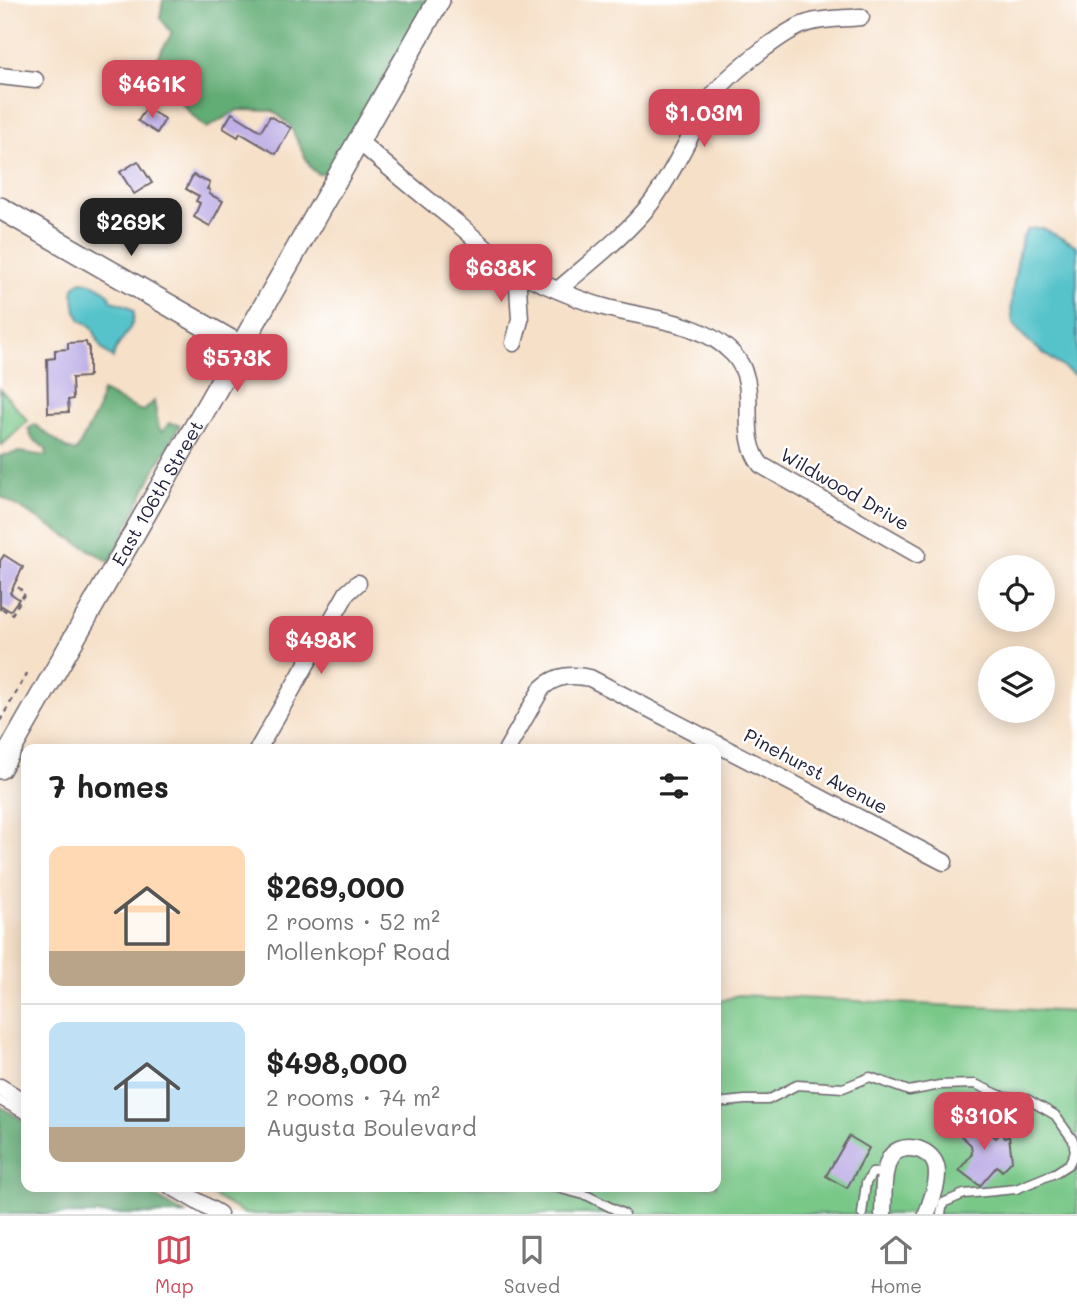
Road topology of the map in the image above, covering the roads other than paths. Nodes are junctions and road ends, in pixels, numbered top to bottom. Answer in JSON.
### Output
{"nodes":[{"id":1,"x":439,"y":0,"type":"edge"},
{"id":2,"x":861,"y":18,"type":"dead end"},
{"id":3,"x":0,"y":76,"type":"edge"},
{"id":4,"x":34,"y":80,"type":"dead end"},
{"id":5,"x":359,"y":141,"type":"junction"},
{"id":6,"x":0,"y":208,"type":"edge"},
{"id":7,"x":517,"y":271,"type":"junction"},
{"id":8,"x":558,"y":290,"type":"junction"},
{"id":9,"x":514,"y":343,"type":"dead end"},
{"id":10,"x":240,"y":346,"type":"junction"},
{"id":11,"x":917,"y":554,"type":"dead end"},
{"id":12,"x":358,"y":583,"type":"dead end"},
{"id":13,"x":261,"y":744,"type":"edge"},
{"id":14,"x":510,"y":744,"type":"edge"},
{"id":15,"x":717,"y":744,"type":"edge"},
{"id":16,"x":721,"y":746,"type":"edge"},
{"id":17,"x":0,"y":768,"type":"edge"},
{"id":18,"x":944,"y":862,"type":"dead end"},
{"id":19,"x":0,"y":1087,"type":"edge"},
{"id":20,"x":21,"y":1099,"type":"edge"},
{"id":21,"x":0,"y":1101,"type":"edge"},
{"id":22,"x":721,"y":1102,"type":"edge"},
{"id":23,"x":21,"y":1112,"type":"edge"},
{"id":24,"x":1077,"y":1163,"type":"edge"},
{"id":25,"x":1058,"y":1171,"type":"junction"},
{"id":26,"x":886,"y":1172,"type":"junction"},
{"id":27,"x":181,"y":1192,"type":"edge"},
{"id":28,"x":572,"y":1192,"type":"edge"},
{"id":29,"x":219,"y":1214,"type":"edge"},
{"id":30,"x":624,"y":1214,"type":"edge"},
{"id":31,"x":862,"y":1214,"type":"edge"},
{"id":32,"x":883,"y":1214,"type":"edge"},
{"id":33,"x":927,"y":1214,"type":"edge"},
{"id":34,"x":941,"y":1214,"type":"edge"}],
"edges":[{"from":1,"to":5,"type":"street","name":"East 106th Street"},
{"from":2,"to":8,"type":"street"},
{"from":3,"to":4,"type":"street"},
{"from":5,"to":7,"type":"street","name":"Wildwood Drive"},
{"from":5,"to":10,"type":"street","name":"East 106th Street"},
{"from":6,"to":10,"type":"street"},
{"from":7,"to":8,"type":"street","name":"Wildwood Drive"},
{"from":7,"to":9,"type":"street"},
{"from":8,"to":11,"type":"street","name":"Wildwood Drive"},
{"from":10,"to":17,"type":"street","name":"East 106th Street"},
{"from":12,"to":13,"type":"street"},
{"from":14,"to":15,"type":"street","name":"Pinehurst Avenue"},
{"from":16,"to":18,"type":"street","name":"Pinehurst Avenue"},
{"from":19,"to":20,"type":"street"},
{"from":21,"to":23,"type":"lane"},
{"from":22,"to":25,"type":"lane"},
{"from":24,"to":25,"type":"lane"},
{"from":25,"to":34,"type":"lane"},
{"from":26,"to":31,"type":"lane"},
{"from":26,"to":32,"type":"street"},
{"from":26,"to":33,"type":"street"},
{"from":27,"to":29,"type":"street"},
{"from":28,"to":30,"type":"lane"}]}
